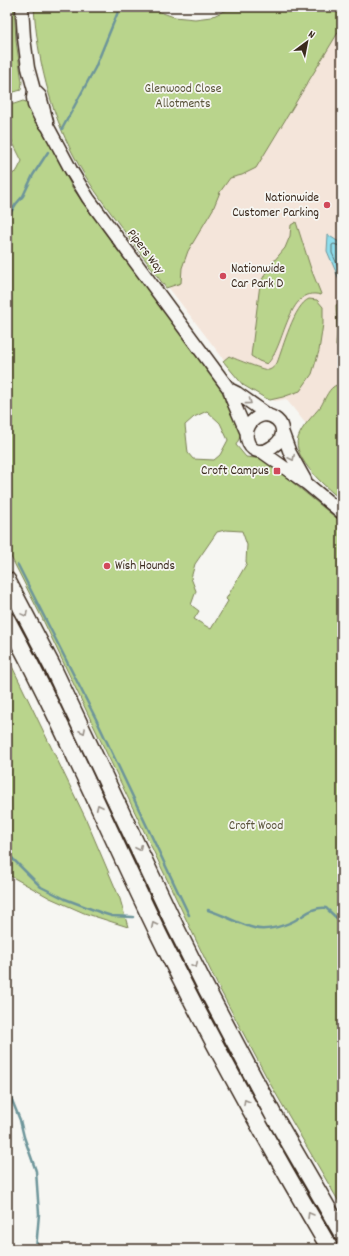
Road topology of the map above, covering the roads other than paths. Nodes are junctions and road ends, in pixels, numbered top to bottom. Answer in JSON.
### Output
{"nodes":[{"id":1,"x":22,"y":7,"type":"edge"},
{"id":2,"x":229,"y":389,"type":"junction"},
{"id":3,"x":268,"y":415,"type":"junction"},
{"id":4,"x":246,"y":431,"type":"junction"},
{"id":5,"x":282,"y":431,"type":"junction"},
{"id":6,"x":261,"y":451,"type":"junction"},
{"id":7,"x":306,"y":483,"type":"junction"},
{"id":8,"x":342,"y":513,"type":"edge"},
{"id":9,"x":7,"y":580,"type":"edge"},
{"id":10,"x":7,"y":620,"type":"edge"},
{"id":11,"x":342,"y":1233,"type":"edge"},
{"id":12,"x":330,"y":1249,"type":"edge"}],
"edges":[{"from":1,"to":2,"type":"main road","name":"Pipers Way"},
{"from":2,"to":3,"type":"main road","name":"Pipers Way","one_way":true},
{"from":2,"to":4,"type":"main road","name":"Pipers Way"},
{"from":3,"to":4,"type":"main road"},
{"from":3,"to":5,"type":"main road"},
{"from":4,"to":6,"type":"main road"},
{"from":5,"to":6,"type":"main road"},
{"from":5,"to":7,"type":"main road","one_way":true},
{"from":6,"to":7,"type":"main road"},
{"from":7,"to":8,"type":"main road"},
{"from":9,"to":11,"type":"highway","one_way":true},
{"from":12,"to":10,"type":"highway","one_way":true}]}
